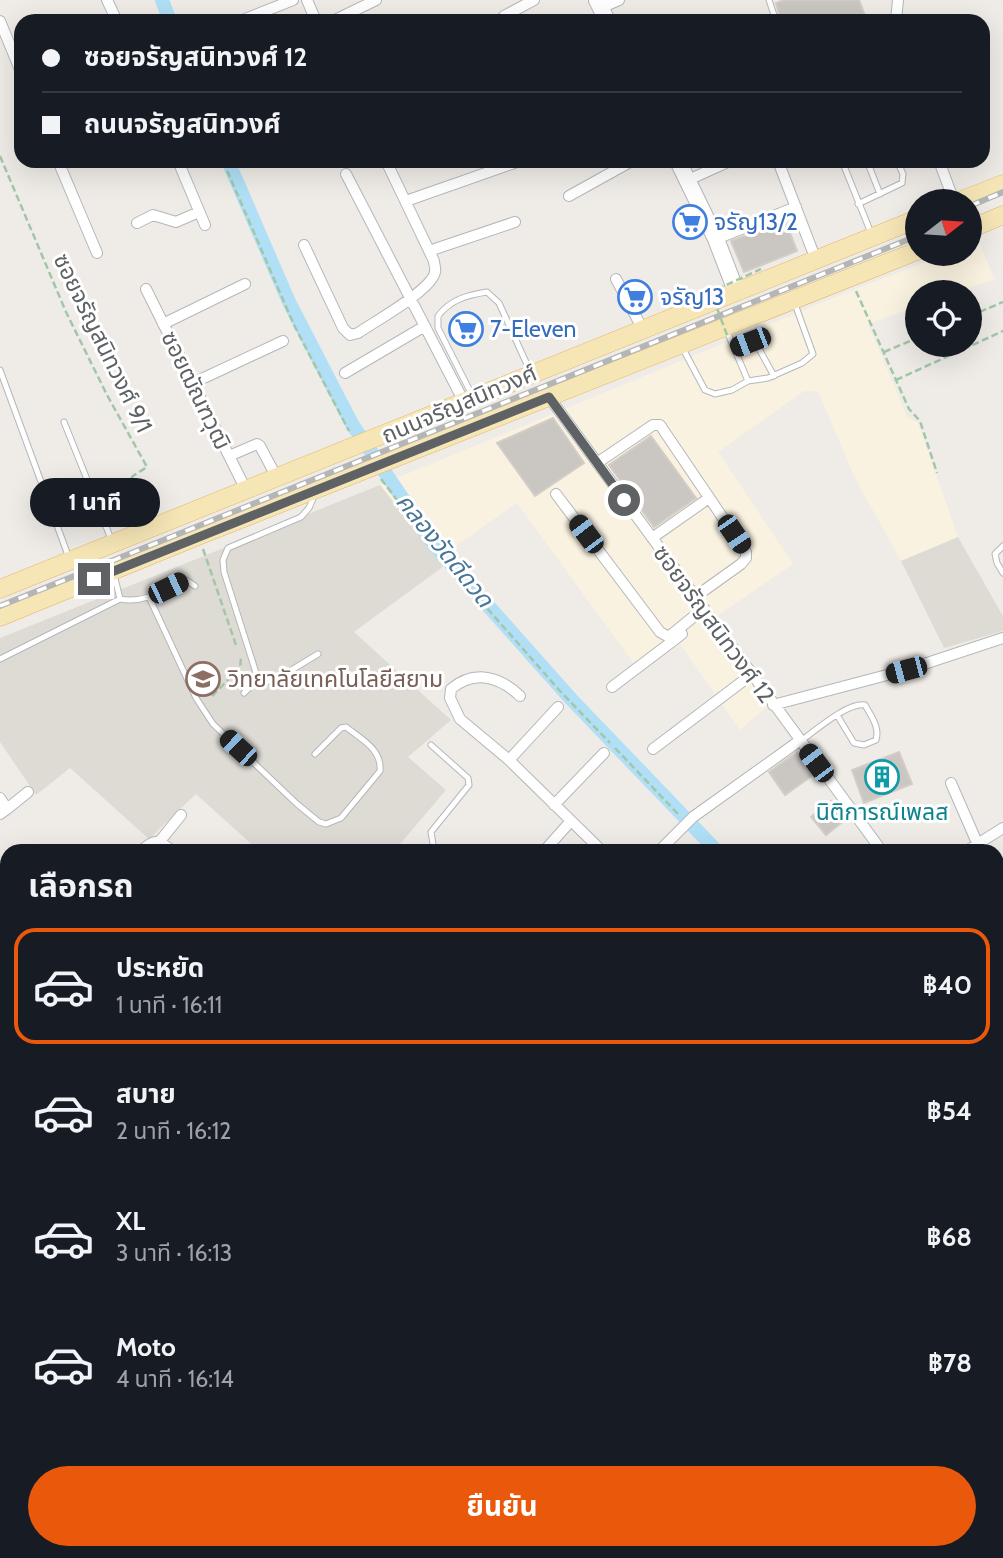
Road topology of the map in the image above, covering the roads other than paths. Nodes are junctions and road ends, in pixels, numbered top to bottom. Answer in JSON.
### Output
{"nodes":[{"id":1,"x":293,"y":0,"type":"edge"},
{"id":2,"x":376,"y":0,"type":"edge"},
{"id":3,"x":534,"y":0,"type":"edge"},
{"id":4,"x":619,"y":0,"type":"edge"},
{"id":5,"x":602,"y":10,"type":"edge"},
{"id":6,"x":258,"y":14,"type":"edge"},
{"id":7,"x":347,"y":14,"type":"edge"},
{"id":8,"x":508,"y":14,"type":"edge"},
{"id":9,"x":0,"y":21,"type":"edge"},
{"id":10,"x":14,"y":55,"type":"edge"},
{"id":11,"x":61,"y":168,"type":"edge"},
{"id":12,"x":181,"y":168,"type":"edge"},
{"id":13,"x":390,"y":168,"type":"edge"},
{"id":14,"x":500,"y":168,"type":"edge"},
{"id":15,"x":619,"y":168,"type":"edge"},
{"id":16,"x":681,"y":168,"type":"edge"},
{"id":17,"x":715,"y":168,"type":"edge"},
{"id":18,"x":781,"y":168,"type":"edge"},
{"id":19,"x":845,"y":168,"type":"edge"},
{"id":20,"x":870,"y":168,"type":"edge"},
{"id":21,"x":900,"y":168,"type":"edge"},
{"id":22,"x":942,"y":168,"type":"edge"},
{"id":23,"x":346,"y":174,"type":"dead end"},
{"id":24,"x":686,"y":181,"type":"junction"},
{"id":25,"x":1003,"y":184,"type":"edge"},
{"id":26,"x":952,"y":189,"type":"edge"},
{"id":27,"x":982,"y":192,"type":"edge"},
{"id":28,"x":880,"y":194,"type":"junction"},
{"id":29,"x":569,"y":196,"type":"dead end"},
{"id":30,"x":406,"y":201,"type":"junction"},
{"id":31,"x":858,"y":204,"type":"junction"},
{"id":32,"x":796,"y":207,"type":"junction"},
{"id":33,"x":199,"y":212,"type":"junction"},
{"id":34,"x":1003,"y":215,"type":"edge"},
{"id":35,"x":515,"y":222,"type":"dead end"},
{"id":36,"x":137,"y":223,"type":"dead end"},
{"id":37,"x":905,"y":224,"type":"edge"},
{"id":38,"x":982,"y":224,"type":"edge"},
{"id":39,"x":205,"y":225,"type":"dead end"},
{"id":40,"x":873,"y":237,"type":"junction"},
{"id":41,"x":716,"y":239,"type":"junction"},
{"id":42,"x":304,"y":245,"type":"dead end"},
{"id":43,"x":429,"y":251,"type":"junction"},
{"id":44,"x":97,"y":253,"type":"dead end"},
{"id":45,"x":905,"y":256,"type":"edge"},
{"id":46,"x":816,"y":260,"type":"junction"},
{"id":47,"x":616,"y":279,"type":"dead end"},
{"id":48,"x":246,"y":284,"type":"dead end"},
{"id":49,"x":146,"y":289,"type":"dead end"},
{"id":50,"x":736,"y":291,"type":"junction"},
{"id":51,"x":411,"y":299,"type":"junction"},
{"id":52,"x":793,"y":300,"type":"junction"},
{"id":53,"x":163,"y":324,"type":"junction"},
{"id":54,"x":425,"y":326,"type":"junction"},
{"id":55,"x":642,"y":328,"type":"junction"},
{"id":56,"x":726,"y":332,"type":"junction"},
{"id":57,"x":283,"y":341,"type":"dead end"},
{"id":58,"x":680,"y":344,"type":"junction"},
{"id":59,"x":734,"y":348,"type":"junction"},
{"id":60,"x":0,"y":370,"type":"edge"},
{"id":61,"x":345,"y":373,"type":"dead end"},
{"id":62,"x":531,"y":374,"type":"junction"},
{"id":63,"x":774,"y":376,"type":"junction"},
{"id":64,"x":748,"y":381,"type":"junction"},
{"id":65,"x":193,"y":383,"type":"junction"},
{"id":66,"x":549,"y":397,"type":"junction"},
{"id":67,"x":469,"y":399,"type":"junction"},
{"id":68,"x":64,"y":422,"type":"dead end"},
{"id":69,"x":229,"y":456,"type":"junction"},
{"id":70,"x":597,"y":463,"type":"junction"},
{"id":71,"x":277,"y":478,"type":"junction"},
{"id":72,"x":316,"y":490,"type":"junction"},
{"id":73,"x":246,"y":491,"type":"junction"},
{"id":74,"x":556,"y":494,"type":"dead end"},
{"id":75,"x":709,"y":498,"type":"junction"},
{"id":76,"x":652,"y":538,"type":"junction"},
{"id":77,"x":113,"y":544,"type":"junction"},
{"id":78,"x":1003,"y":546,"type":"edge"},
{"id":79,"x":70,"y":560,"type":"junction"},
{"id":80,"x":113,"y":571,"type":"junction"},
{"id":81,"x":1003,"y":573,"type":"edge"},
{"id":82,"x":195,"y":586,"type":"dead end"},
{"id":83,"x":0,"y":589,"type":"edge"},
{"id":84,"x":149,"y":597,"type":"junction"},
{"id":85,"x":695,"y":597,"type":"junction"},
{"id":86,"x":120,"y":599,"type":"junction"},
{"id":87,"x":706,"y":612,"type":"junction"},
{"id":88,"x":0,"y":617,"type":"edge"},
{"id":89,"x":1003,"y":638,"type":"edge"},
{"id":90,"x":318,"y":654,"type":"dead end"},
{"id":91,"x":0,"y":659,"type":"edge"},
{"id":92,"x":751,"y":675,"type":"junction"},
{"id":93,"x":258,"y":679,"type":"junction"},
{"id":94,"x":612,"y":687,"type":"dead end"},
{"id":95,"x":244,"y":693,"type":"dead end"},
{"id":96,"x":520,"y":696,"type":"dead end"},
{"id":97,"x":773,"y":705,"type":"junction"},
{"id":98,"x":558,"y":708,"type":"dead end"},
{"id":99,"x":837,"y":715,"type":"junction"},
{"id":100,"x":799,"y":741,"type":"junction"},
{"id":101,"x":431,"y":744,"type":"dead end"},
{"id":102,"x":653,"y":749,"type":"dead end"},
{"id":103,"x":604,"y":753,"type":"dead end"},
{"id":104,"x":315,"y":754,"type":"dead end"},
{"id":105,"x":509,"y":760,"type":"junction"},
{"id":106,"x":951,"y":783,"type":"dead end"},
{"id":107,"x":28,"y":792,"type":"dead end"},
{"id":108,"x":0,"y":798,"type":"edge"},
{"id":109,"x":554,"y":805,"type":"junction"},
{"id":110,"x":4,"y":812,"type":"edge"},
{"id":111,"x":181,"y":815,"type":"dead end"},
{"id":112,"x":570,"y":821,"type":"junction"},
{"id":113,"x":1003,"y":828,"type":"edge"},
{"id":114,"x":160,"y":841,"type":"junction"},
{"id":115,"x":151,"y":844,"type":"edge"},
{"id":116,"x":164,"y":844,"type":"edge"},
{"id":117,"x":433,"y":844,"type":"edge"},
{"id":118,"x":550,"y":844,"type":"edge"},
{"id":119,"x":595,"y":844,"type":"edge"},
{"id":120,"x":666,"y":844,"type":"edge"},
{"id":121,"x":876,"y":844,"type":"edge"},
{"id":122,"x":972,"y":844,"type":"edge"},
{"id":123,"x":979,"y":844,"type":"edge"}],
"edges":[{"from":1,"to":6,"type":"street"},
{"from":2,"to":7,"type":"street"},
{"from":3,"to":8,"type":"street"},
{"from":4,"to":5,"type":"street"},
{"from":9,"to":10,"type":"street"},
{"from":11,"to":44,"type":"street"},
{"from":12,"to":33,"type":"street"},
{"from":13,"to":30,"type":"street"},
{"from":14,"to":30,"type":"street"},
{"from":15,"to":29,"type":"street"},
{"from":16,"to":24,"type":"main road"},
{"from":17,"to":24,"type":"street"},
{"from":18,"to":32,"type":"street"},
{"from":19,"to":31,"type":"lane"},
{"from":20,"to":28,"type":"lane"},
{"from":21,"to":28,"type":"lane"},
{"from":22,"to":26,"type":"street"},
{"from":23,"to":51,"type":"street"},
{"from":24,"to":41,"type":"main road"},
{"from":25,"to":27,"type":"main road"},
{"from":28,"to":31,"type":"lane"},
{"from":30,"to":43,"type":"street"},
{"from":31,"to":40,"type":"lane"},
{"from":32,"to":41,"type":"street"},
{"from":32,"to":46,"type":"street"},
{"from":33,"to":36,"type":"street"},
{"from":33,"to":39,"type":"street"},
{"from":34,"to":38,"type":"main road"},
{"from":35,"to":43,"type":"street"},
{"from":37,"to":40,"type":"main road","name":"ถนนจรัญสนิทวงศ์"},
{"from":40,"to":46,"type":"main road","name":"ถนนจรัญสนิทวงศ์"},
{"from":41,"to":50,"type":"main road"},
{"from":42,"to":51,"type":"street"},
{"from":43,"to":51,"type":"street"},
{"from":45,"to":52,"type":"main road","name":"ถนนจรัญสนิทวงศ์"},
{"from":46,"to":50,"type":"main road","name":"ถนนจรัญสนิทวงศ์"},
{"from":47,"to":55,"type":"street"},
{"from":48,"to":53,"type":"street"},
{"from":49,"to":53,"type":"street","name":"ซอยฒัณฑวุฒิ"},
{"from":50,"to":55,"type":"main road","name":"ถนนจรัญสนิทวงศ์"},
{"from":51,"to":54,"type":"street"},
{"from":52,"to":56,"type":"main road","name":"ถนนจรัญสนิทวงศ์"},
{"from":52,"to":63,"type":"lane"},
{"from":53,"to":65,"type":"street","name":"ซอยฒัณฑวุฒิ"},
{"from":54,"to":61,"type":"street"},
{"from":54,"to":67,"type":"street"},
{"from":55,"to":62,"type":"main road","name":"ถนนจรัญสนิทวงศ์"},
{"from":56,"to":58,"type":"main road","name":"ถนนจรัญสนิทวงศ์"},
{"from":56,"to":59,"type":"lane"},
{"from":57,"to":65,"type":"street"},
{"from":58,"to":64,"type":"lane"},
{"from":58,"to":66,"type":"main road","name":"ถนนจรัญสนิทวงศ์"},
{"from":59,"to":63,"type":"lane"},
{"from":59,"to":64,"type":"lane"},
{"from":60,"to":79,"type":"lane"},
{"from":62,"to":67,"type":"main road","name":"ถนนจรัญสนิทวงศ์"},
{"from":62,"to":67,"type":"lane"},
{"from":63,"to":64,"type":"lane"},
{"from":65,"to":69,"type":"street","name":"ซอยฒัณฑวุฒิ"},
{"from":66,"to":70,"type":"street","name":"ซอยจรัญสนิทวงศ์ 12"},
{"from":66,"to":72,"type":"main road","name":"ถนนจรัญสนิทวงศ์"},
{"from":67,"to":71,"type":"main road","name":"ถนนจรัญสนิทวงศ์"},
{"from":68,"to":77,"type":"lane"},
{"from":69,"to":71,"type":"street"},
{"from":69,"to":73,"type":"street","name":"ซอยฒัณฑวุฒิ"},
{"from":70,"to":75,"type":"street"},
{"from":70,"to":76,"type":"street","name":"ซอยจรัญสนิทวงศ์ 12"},
{"from":71,"to":73,"type":"main road","name":"ถนนจรัญสนิทวงศ์"},
{"from":72,"to":80,"type":"main road","name":"ถนนจรัญสนิทวงศ์"},
{"from":72,"to":93,"type":"lane"},
{"from":73,"to":77,"type":"main road","name":"ถนนจรัญสนิทวงศ์"},
{"from":74,"to":87,"type":"street"},
{"from":75,"to":76,"type":"street"},
{"from":75,"to":85,"type":"street"},
{"from":76,"to":85,"type":"street","name":"ซอยจรัญสนิทวงศ์ 12"},
{"from":77,"to":79,"type":"main road","name":"ถนนจรัญสนิทวงศ์"},
{"from":78,"to":81,"type":"lane"},
{"from":79,"to":83,"type":"main road","name":"ถนนจรัญสนิทวงศ์"},
{"from":80,"to":86,"type":"lane"},
{"from":80,"to":88,"type":"main road","name":"ถนนจรัญสนิทวงศ์"},
{"from":82,"to":84,"type":"lane"},
{"from":84,"to":86,"type":"lane"},
{"from":84,"to":104,"type":"lane"},
{"from":85,"to":87,"type":"street","name":"ซอยจรัญสนิทวงศ์ 12"},
{"from":86,"to":91,"type":"lane"},
{"from":87,"to":92,"type":"street","name":"ซอยจรัญสนิทวงศ์ 12"},
{"from":87,"to":94,"type":"street"},
{"from":89,"to":97,"type":"street"},
{"from":90,"to":93,"type":"lane"},
{"from":92,"to":97,"type":"street","name":"ซอยจรัญสนิทวงศ์ 12"},
{"from":92,"to":102,"type":"street"},
{"from":93,"to":95,"type":"lane"},
{"from":96,"to":105,"type":"street"},
{"from":97,"to":100,"type":"street","name":"ซอยจรัญสนิทวงศ์ 12"},
{"from":98,"to":105,"type":"street"},
{"from":99,"to":99,"type":"lane"},
{"from":99,"to":100,"type":"lane"},
{"from":100,"to":120,"type":"street"},
{"from":100,"to":121,"type":"street","name":"ซอยจรัญสนิทวงศ์ 12"},
{"from":101,"to":117,"type":"lane"},
{"from":103,"to":109,"type":"street"},
{"from":105,"to":109,"type":"street"},
{"from":106,"to":122,"type":"street"},
{"from":107,"to":110,"type":"street"},
{"from":108,"to":110,"type":"street"},
{"from":109,"to":112,"type":"street"},
{"from":111,"to":114,"type":"street"},
{"from":112,"to":118,"type":"street"},
{"from":112,"to":119,"type":"street"},
{"from":113,"to":123,"type":"street"},
{"from":114,"to":115,"type":"street"},
{"from":114,"to":116,"type":"street"}]}
